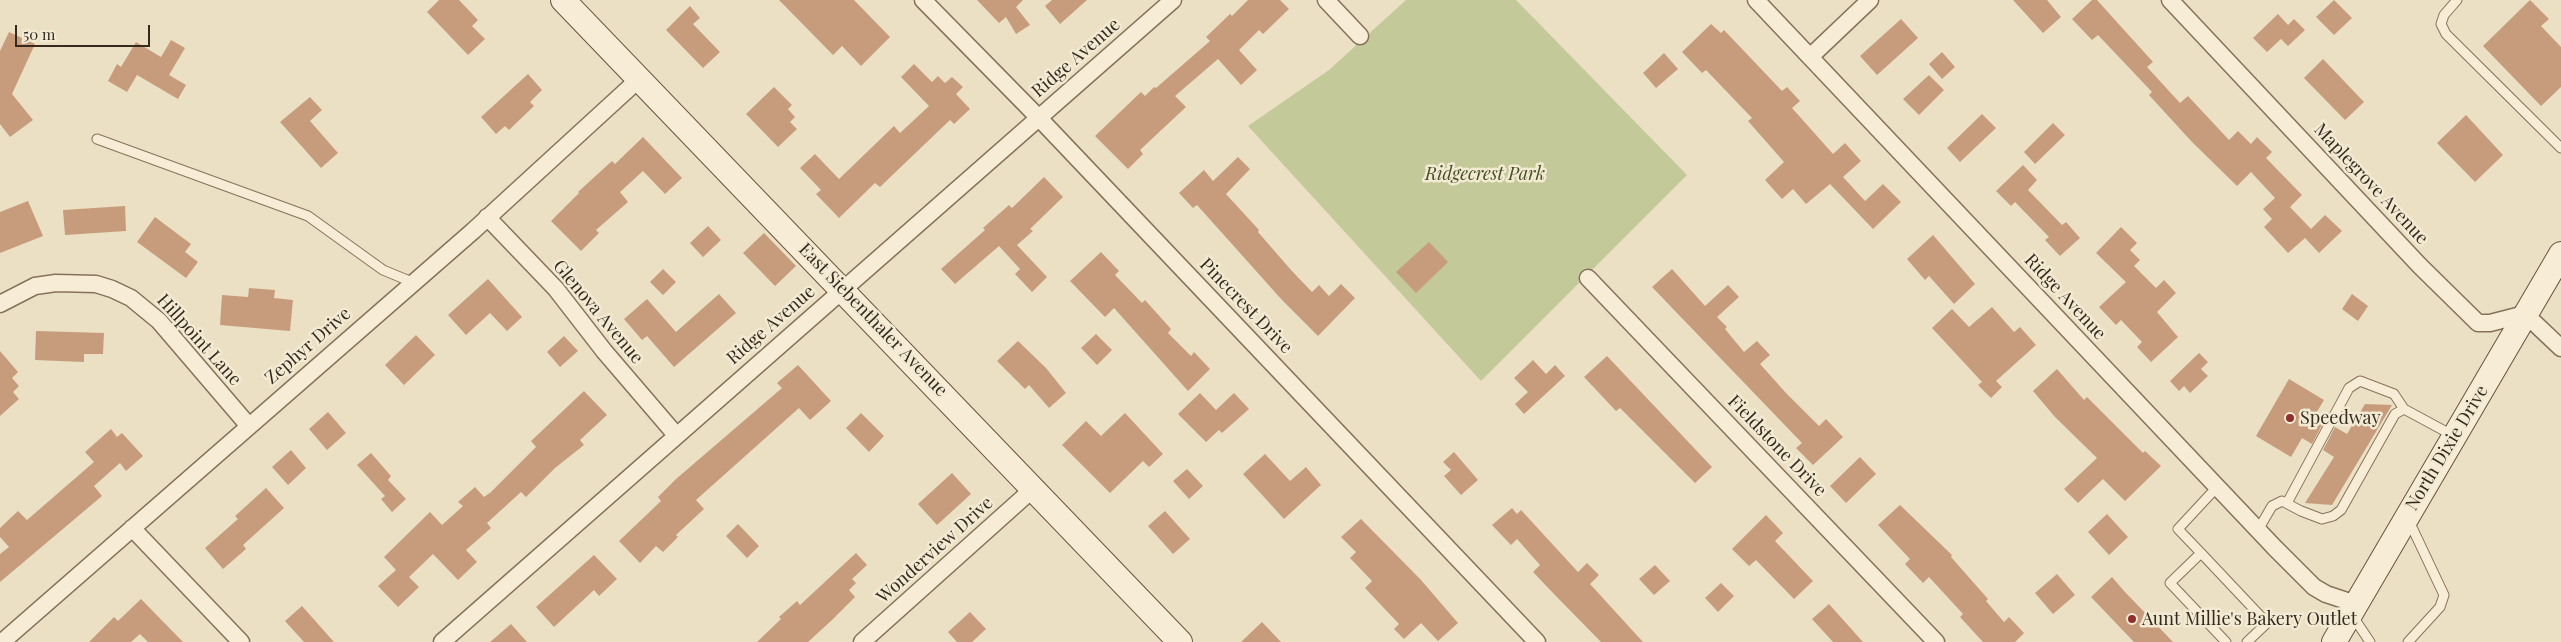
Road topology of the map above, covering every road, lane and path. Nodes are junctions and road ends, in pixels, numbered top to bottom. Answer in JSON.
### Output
{"nodes":[{"id":1,"x":563,"y":0,"type":"edge"},
{"id":2,"x":923,"y":0,"type":"edge"},
{"id":3,"x":1173,"y":0,"type":"edge"},
{"id":4,"x":1326,"y":0,"type":"edge"},
{"id":5,"x":1756,"y":0,"type":"edge"},
{"id":6,"x":1870,"y":0,"type":"edge"},
{"id":7,"x":2170,"y":0,"type":"edge"},
{"id":8,"x":2457,"y":0,"type":"edge"},
{"id":9,"x":1360,"y":36,"type":"dead end"},
{"id":10,"x":1810,"y":57,"type":"junction"},
{"id":11,"x":640,"y":79,"type":"junction"},
{"id":12,"x":1038,"y":117,"type":"junction"},
{"id":13,"x":96,"y":139,"type":"dead end"},
{"id":14,"x":2561,"y":148,"type":"edge"},
{"id":15,"x":487,"y":217,"type":"junction"},
{"id":16,"x":2561,"y":254,"type":"edge"},
{"id":17,"x":1588,"y":278,"type":"dead end"},
{"id":18,"x":412,"y":282,"type":"junction"},
{"id":19,"x":843,"y":289,"type":"junction"},
{"id":20,"x":0,"y":304,"type":"edge"},
{"id":21,"x":2525,"y":314,"type":"junction"},
{"id":22,"x":2561,"y":348,"type":"edge"},
{"id":23,"x":2404,"y":409,"type":"junction"},
{"id":24,"x":248,"y":426,"type":"junction"},
{"id":25,"x":676,"y":435,"type":"junction"},
{"id":26,"x":2455,"y":436,"type":"junction"},
{"id":27,"x":2217,"y":487,"type":"junction"},
{"id":28,"x":1034,"y":488,"type":"junction"},
{"id":29,"x":2287,"y":503,"type":"junction"},
{"id":30,"x":2407,"y":516,"type":"junction"},
{"id":31,"x":132,"y":528,"type":"junction"},
{"id":32,"x":2258,"y":530,"type":"junction"},
{"id":33,"x":2201,"y":553,"type":"junction"},
{"id":34,"x":2353,"y":608,"type":"junction"},
{"id":35,"x":2,"y":642,"type":"edge"},
{"id":36,"x":241,"y":642,"type":"edge"},
{"id":37,"x":442,"y":642,"type":"edge"},
{"id":38,"x":862,"y":642,"type":"edge"},
{"id":39,"x":1180,"y":642,"type":"edge"},
{"id":40,"x":1537,"y":642,"type":"edge"},
{"id":41,"x":1936,"y":642,"type":"edge"},
{"id":42,"x":2226,"y":642,"type":"edge"},
{"id":43,"x":2247,"y":642,"type":"edge"},
{"id":44,"x":2334,"y":642,"type":"edge"},
{"id":45,"x":2370,"y":642,"type":"edge"},
{"id":46,"x":2408,"y":642,"type":"edge"}],
"edges":[{"from":1,"to":11,"type":"main road","name":"East Siebenthaler Avenue"},
{"from":2,"to":12,"type":"street","name":"Pinecrest Drive"},
{"from":3,"to":12,"type":"street","name":"Ridge Avenue"},
{"from":4,"to":9,"type":"street"},
{"from":5,"to":10,"type":"street","name":"Ridge Avenue"},
{"from":6,"to":10,"type":"street"},
{"from":7,"to":21,"type":"street","name":"Maplegrove Avenue"},
{"from":8,"to":14,"type":"lane"},
{"from":10,"to":27,"type":"street","name":"Ridge Avenue"},
{"from":11,"to":15,"type":"street","name":"Zephyr Drive"},
{"from":11,"to":19,"type":"main road","name":"East Siebenthaler Avenue"},
{"from":12,"to":19,"type":"street","name":"Ridge Avenue"},
{"from":12,"to":40,"type":"street","name":"Pinecrest Drive"},
{"from":13,"to":18,"type":"lane"},
{"from":15,"to":18,"type":"street","name":"Zephyr Drive"},
{"from":15,"to":25,"type":"street","name":"Glenova Avenue"},
{"from":16,"to":21,"type":"main road","name":"North Dixie Drive"},
{"from":17,"to":41,"type":"street","name":"Fieldstone Drive"},
{"from":18,"to":24,"type":"street","name":"Zephyr Drive"},
{"from":19,"to":25,"type":"street","name":"Ridge Avenue"},
{"from":19,"to":28,"type":"main road","name":"East Siebenthaler Avenue"},
{"from":20,"to":24,"type":"street","name":"Hillpoint Lane"},
{"from":21,"to":22,"type":"street"},
{"from":21,"to":26,"type":"main road","name":"North Dixie Drive"},
{"from":23,"to":26,"type":"lane"},
{"from":23,"to":29,"type":"lane"},
{"from":23,"to":29,"type":"lane"},
{"from":24,"to":31,"type":"street","name":"Zephyr Drive"},
{"from":25,"to":37,"type":"street","name":"Ridge Avenue"},
{"from":26,"to":30,"type":"main road","name":"North Dixie Drive"},
{"from":27,"to":32,"type":"street","name":"Ridge Avenue"},
{"from":27,"to":33,"type":"lane"},
{"from":28,"to":38,"type":"street","name":"Wonderview Drive"},
{"from":28,"to":39,"type":"main road","name":"East Siebenthaler Avenue"},
{"from":29,"to":32,"type":"lane"},
{"from":30,"to":34,"type":"main road","name":"North Dixie Drive"},
{"from":30,"to":46,"type":"lane"},
{"from":31,"to":35,"type":"street","name":"Zephyr Drive"},
{"from":31,"to":36,"type":"street"},
{"from":32,"to":34,"type":"street","name":"Ridge Avenue"},
{"from":33,"to":42,"type":"lane"},
{"from":33,"to":43,"type":"lane"},
{"from":34,"to":44,"type":"main road","name":"North Dixie Drive"},
{"from":34,"to":45,"type":"lane"}]}
